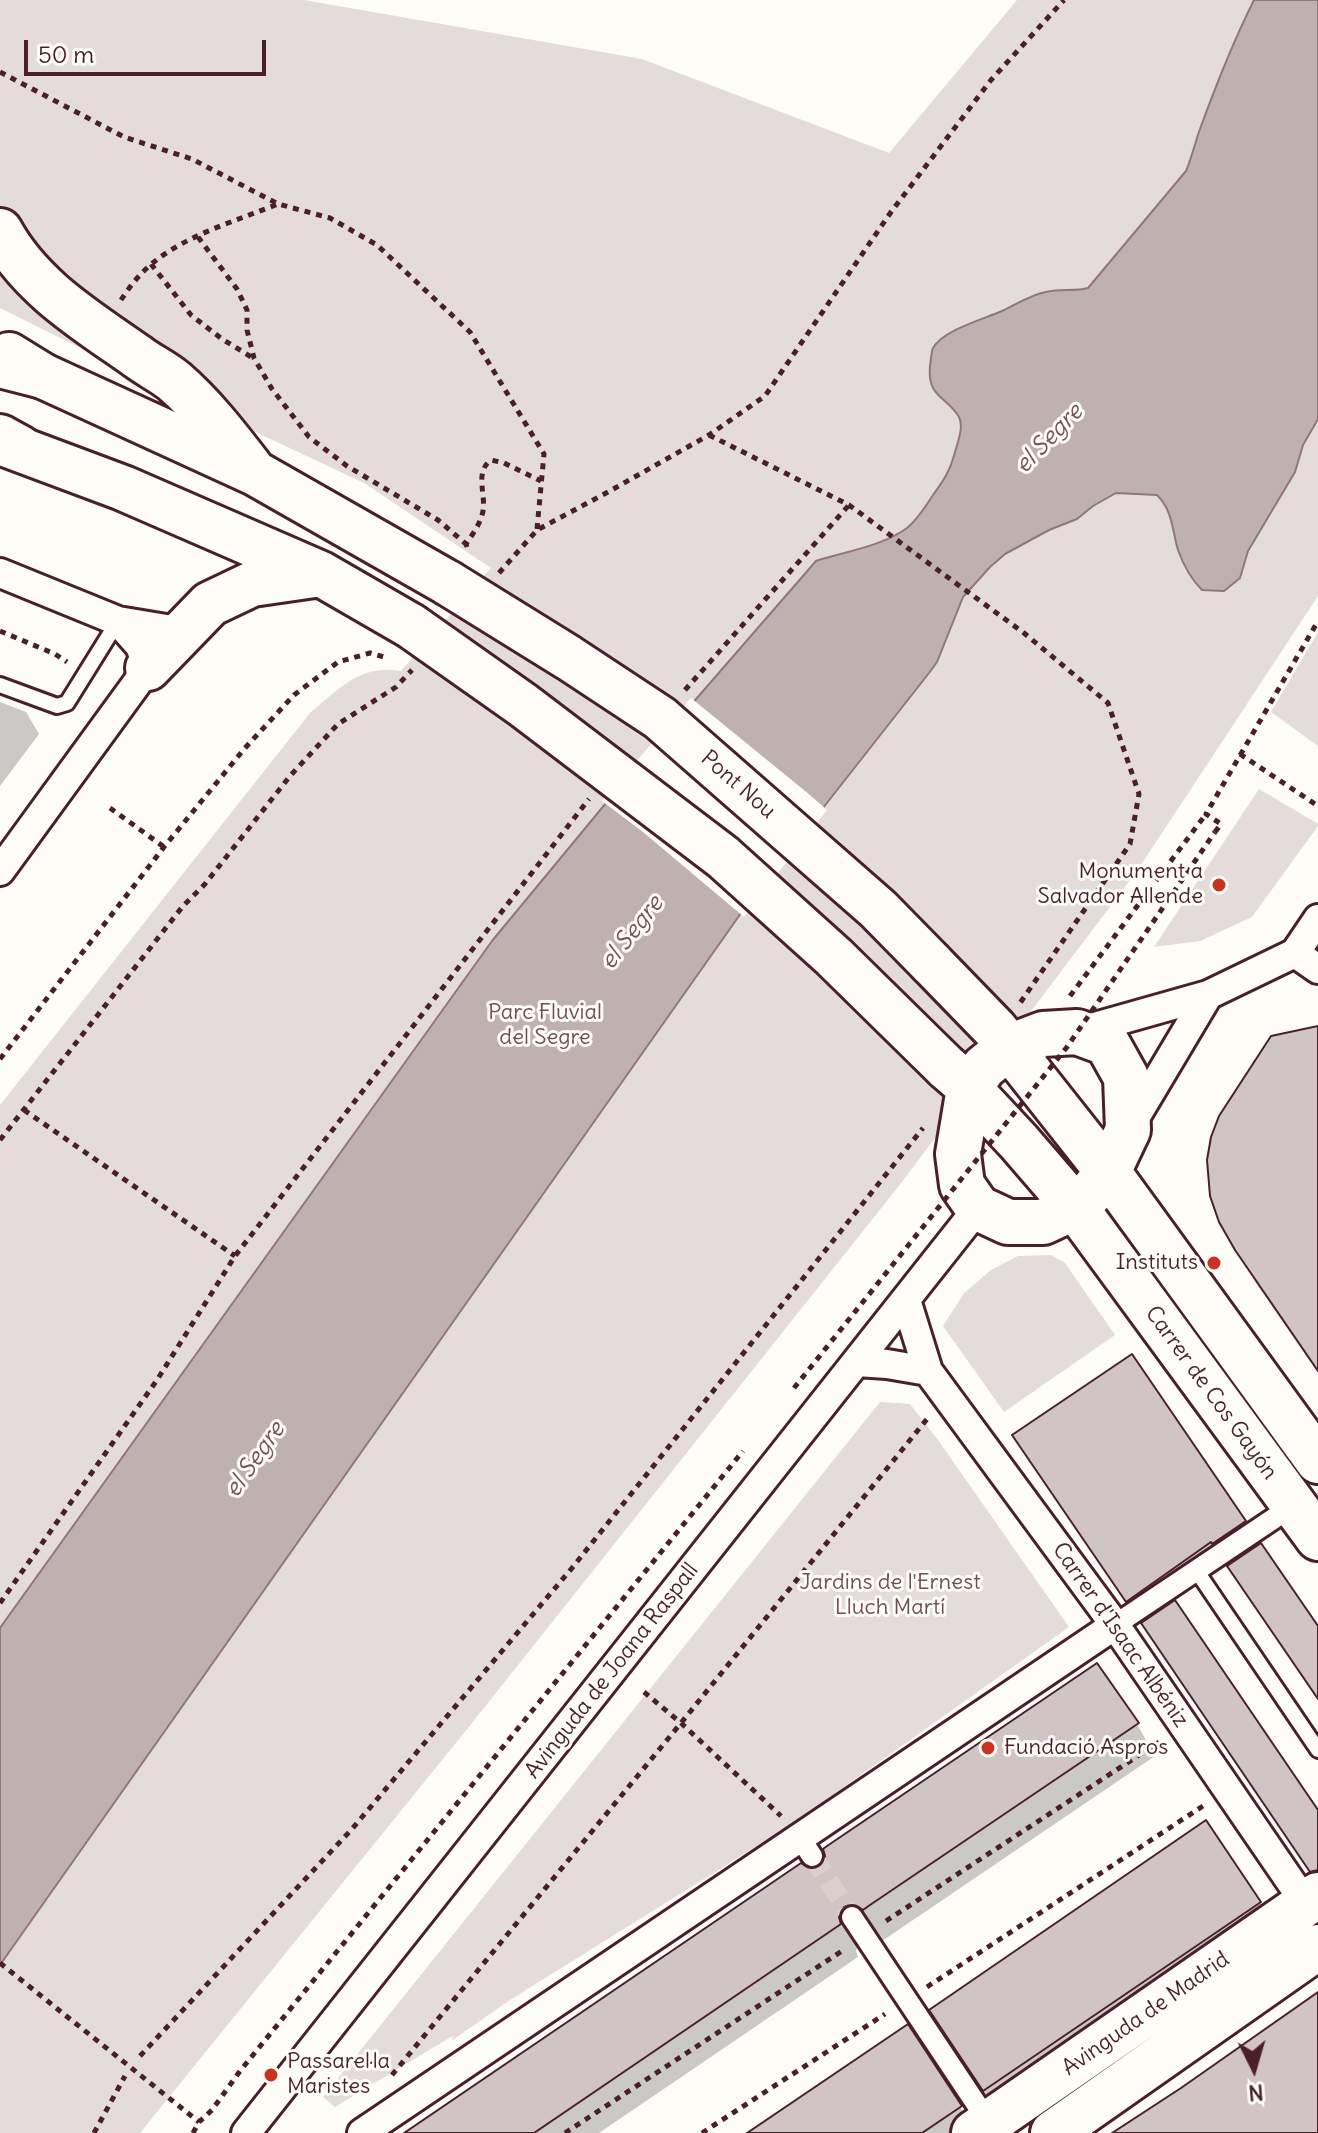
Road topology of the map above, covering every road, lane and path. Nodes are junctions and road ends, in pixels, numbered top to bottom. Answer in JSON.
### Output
{"nodes":[{"id":1,"x":1064,"y":0,"type":"edge"},
{"id":2,"x":0,"y":72,"type":"edge"},
{"id":3,"x":278,"y":204,"type":"junction"},
{"id":4,"x":0,"y":231,"type":"edge"},
{"id":5,"x":198,"y":237,"type":"junction"},
{"id":6,"x":151,"y":264,"type":"junction"},
{"id":7,"x":101,"y":331,"type":"junction"},
{"id":8,"x":0,"y":350,"type":"edge"},
{"id":9,"x":254,"y":358,"type":"junction"},
{"id":10,"x":0,"y":365,"type":"edge"},
{"id":11,"x":43,"y":376,"type":"junction"},
{"id":12,"x":709,"y":435,"type":"junction"},
{"id":13,"x":7,"y":442,"type":"edge"},
{"id":14,"x":255,"y":473,"type":"junction"},
{"id":15,"x":541,"y":481,"type":"junction"},
{"id":16,"x":849,"y":505,"type":"junction"},
{"id":17,"x":537,"y":530,"type":"junction"},
{"id":18,"x":466,"y":544,"type":"junction"},
{"id":19,"x":459,"y":568,"type":"junction"},
{"id":20,"x":0,"y":573,"type":"edge"},
{"id":21,"x":321,"y":574,"type":"junction"},
{"id":22,"x":497,"y":575,"type":"dead end"},
{"id":23,"x":118,"y":621,"type":"junction"},
{"id":24,"x":1318,"y":621,"type":"edge"},
{"id":25,"x":0,"y":631,"type":"edge"},
{"id":26,"x":181,"y":634,"type":"junction"},
{"id":27,"x":408,"y":650,"type":"junction"},
{"id":28,"x":148,"y":668,"type":"junction"},
{"id":29,"x":80,"y":683,"type":"junction"},
{"id":30,"x":0,"y":685,"type":"edge"},
{"id":31,"x":680,"y":697,"type":"dead end"},
{"id":32,"x":1240,"y":754,"type":"junction"},
{"id":33,"x":595,"y":792,"type":"dead end"},
{"id":34,"x":1318,"y":806,"type":"edge"},
{"id":35,"x":110,"y":808,"type":"dead end"},
{"id":36,"x":1206,"y":814,"type":"junction"},
{"id":37,"x":164,"y":847,"type":"junction"},
{"id":38,"x":0,"y":871,"type":"edge"},
{"id":39,"x":1318,"y":919,"type":"edge"},
{"id":40,"x":1295,"y":953,"type":"junction"},
{"id":41,"x":1318,"y":969,"type":"edge"},
{"id":42,"x":1208,"y":995,"type":"junction"},
{"id":43,"x":1073,"y":1014,"type":"junction"},
{"id":44,"x":1001,"y":1036,"type":"junction"},
{"id":45,"x":0,"y":1059,"type":"edge"},
{"id":46,"x":959,"y":1078,"type":"junction"},
{"id":47,"x":24,"y":1110,"type":"junction"},
{"id":48,"x":1128,"y":1130,"type":"junction"},
{"id":49,"x":0,"y":1140,"type":"edge"},
{"id":50,"x":1108,"y":1172,"type":"junction"},
{"id":51,"x":1075,"y":1207,"type":"junction"},
{"id":52,"x":978,"y":1208,"type":"junction"},
{"id":53,"x":235,"y":1256,"type":"junction"},
{"id":54,"x":906,"y":1300,"type":"junction"},
{"id":55,"x":857,"y":1362,"type":"junction"},
{"id":56,"x":928,"y":1371,"type":"junction"},
{"id":57,"x":794,"y":1388,"type":"dead end"},
{"id":58,"x":930,"y":1415,"type":"dead end"},
{"id":59,"x":744,"y":1450,"type":"dead end"},
{"id":60,"x":1318,"y":1461,"type":"edge"},
{"id":61,"x":1306,"y":1522,"type":"edge"},
{"id":62,"x":1196,"y":1570,"type":"junction"},
{"id":63,"x":0,"y":1603,"type":"edge"},
{"id":64,"x":1115,"y":1625,"type":"junction"},
{"id":65,"x":644,"y":1692,"type":"dead end"},
{"id":66,"x":681,"y":1723,"type":"junction"},
{"id":67,"x":1318,"y":1750,"type":"edge"},
{"id":68,"x":1228,"y":1791,"type":"junction"},
{"id":69,"x":780,"y":1815,"type":"dead end"},
{"id":70,"x":1312,"y":1900,"type":"edge"},
{"id":71,"x":852,"y":1917,"type":"tunnel mouth"},
{"id":72,"x":1318,"y":1947,"type":"edge"},
{"id":73,"x":0,"y":1963,"type":"edge"},
{"id":74,"x":907,"y":2000,"type":"junction"},
{"id":75,"x":140,"y":2056,"type":"dead end"},
{"id":76,"x":125,"y":2076,"type":"dead end"},
{"id":77,"x":389,"y":2079,"type":"dead end"},
{"id":78,"x":199,"y":2122,"type":"junction"},
{"id":79,"x":981,"y":2128,"type":"edge"},
{"id":80,"x":94,"y":2133,"type":"edge"},
{"id":81,"x":193,"y":2133,"type":"edge"},
{"id":82,"x":246,"y":2133,"type":"edge"},
{"id":83,"x":362,"y":2133,"type":"edge"},
{"id":84,"x":702,"y":2133,"type":"edge"},
{"id":85,"x":1053,"y":2133,"type":"edge"}],
"edges":[{"from":1,"to":12,"type":"path"},
{"from":2,"to":3,"type":"path"},
{"from":3,"to":5,"type":"path"},
{"from":3,"to":15,"type":"path"},
{"from":4,"to":7,"type":"main road"},
{"from":5,"to":6,"type":"path"},
{"from":5,"to":9,"type":"path"},
{"from":6,"to":7,"type":"path"},
{"from":6,"to":9,"type":"path"},
{"from":7,"to":14,"type":"main road"},
{"from":8,"to":11,"type":"main road"},
{"from":9,"to":18,"type":"path"},
{"from":10,"to":11,"type":"main road"},
{"from":11,"to":14,"type":"main road","name":"Pont Nou"},
{"from":12,"to":16,"type":"path"},
{"from":12,"to":17,"type":"path"},
{"from":13,"to":21,"type":"main road"},
{"from":14,"to":19,"type":"main road","name":"Pont Nou"},
{"from":15,"to":17,"type":"path"},
{"from":15,"to":18,"type":"path"},
{"from":16,"to":31,"type":"path"},
{"from":16,"to":44,"type":"path"},
{"from":17,"to":22,"type":"path"},
{"from":18,"to":19,"type":"path"},
{"from":19,"to":44,"type":"main road","name":"Pont Nou","bridge":true},
{"from":20,"to":23,"type":"street"},
{"from":21,"to":26,"type":"main road"},
{"from":21,"to":27,"type":"main road"},
{"from":23,"to":26,"type":"street"},
{"from":23,"to":28,"type":"street"},
{"from":23,"to":29,"type":"lane"},
{"from":24,"to":32,"type":"path"},
{"from":25,"to":29,"type":"path"},
{"from":26,"to":28,"type":"main road"},
{"from":27,"to":37,"type":"path"},
{"from":27,"to":46,"type":"main road","bridge":true},
{"from":27,"to":47,"type":"path"},
{"from":28,"to":38,"type":"street"},
{"from":29,"to":30,"type":"lane"},
{"from":32,"to":34,"type":"path"},
{"from":32,"to":36,"type":"path"},
{"from":33,"to":53,"type":"path"},
{"from":35,"to":37,"type":"path"},
{"from":36,"to":43,"type":"path"},
{"from":36,"to":57,"type":"path","bridge":true},
{"from":37,"to":45,"type":"path"},
{"from":39,"to":40,"type":"street"},
{"from":40,"to":41,"type":"street"},
{"from":40,"to":42,"type":"street"},
{"from":42,"to":43,"type":"street"},
{"from":42,"to":48,"type":"street"},
{"from":43,"to":44,"type":"main road"},
{"from":43,"to":48,"type":"main road"},
{"from":44,"to":46,"type":"main road"},
{"from":44,"to":50,"type":"main road"},
{"from":46,"to":51,"type":"main road","name":"Carrer de Cos Gayón"},
{"from":46,"to":52,"type":"main road"},
{"from":46,"to":75,"type":"path"},
{"from":47,"to":49,"type":"path"},
{"from":47,"to":53,"type":"path"},
{"from":48,"to":50,"type":"main road"},
{"from":50,"to":51,"type":"main road"},
{"from":50,"to":60,"type":"main road"},
{"from":51,"to":52,"type":"main road"},
{"from":51,"to":61,"type":"main road","name":"Carrer de Cos Gayón"},
{"from":52,"to":54,"type":"street","name":"Avinguda de Joana Raspall"},
{"from":53,"to":63,"type":"path"},
{"from":54,"to":55,"type":"street","name":"Avinguda de Joana Raspall"},
{"from":54,"to":56,"type":"street","name":"Carrer d'Isaac Albéniz"},
{"from":55,"to":56,"type":"street"},
{"from":55,"to":82,"type":"street","name":"Avinguda de Joana Raspall"},
{"from":56,"to":64,"type":"street","name":"Carrer d'Isaac Albéniz"},
{"from":58,"to":66,"type":"path"},
{"from":59,"to":78,"type":"path"},
{"from":61,"to":62,"type":"street"},
{"from":62,"to":64,"type":"street"},
{"from":62,"to":67,"type":"lane"},
{"from":64,"to":68,"type":"street","name":"Carrer d'Isaac Albéniz"},
{"from":64,"to":83,"type":"street"},
{"from":65,"to":66,"type":"path"},
{"from":66,"to":69,"type":"path"},
{"from":66,"to":77,"type":"path"},
{"from":68,"to":70,"type":"street","name":"Carrer d'Isaac Albéniz"},
{"from":68,"to":74,"type":"path"},
{"from":70,"to":79,"type":"main road","name":"Avinguda de Madrid"},
{"from":71,"to":74,"type":"street"},
{"from":72,"to":85,"type":"main road","name":"Avinguda de Madrid"},
{"from":73,"to":78,"type":"path","bridge":true},
{"from":74,"to":79,"type":"street"},
{"from":74,"to":84,"type":"path"},
{"from":76,"to":80,"type":"path"},
{"from":78,"to":81,"type":"path"}]}
